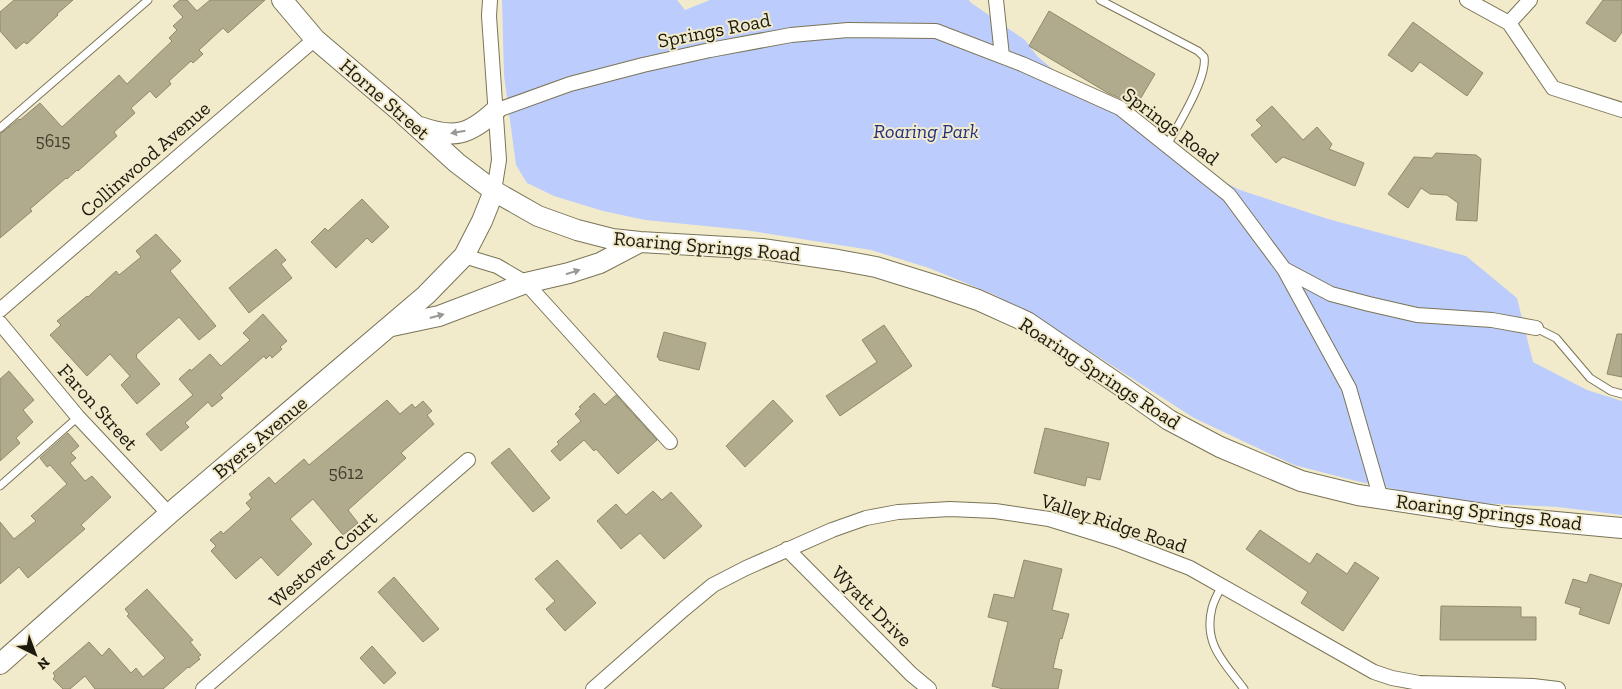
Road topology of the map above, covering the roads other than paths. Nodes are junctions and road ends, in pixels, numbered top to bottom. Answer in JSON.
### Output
{"nodes":[{"id":1,"x":148,"y":0,"type":"edge"},
{"id":2,"x":282,"y":0,"type":"edge"},
{"id":3,"x":490,"y":0,"type":"edge"},
{"id":4,"x":996,"y":0,"type":"edge"},
{"id":5,"x":1100,"y":0,"type":"edge"},
{"id":6,"x":1467,"y":0,"type":"edge"},
{"id":7,"x":1530,"y":0,"type":"edge"},
{"id":8,"x":1510,"y":23,"type":"junction"},
{"id":9,"x":315,"y":39,"type":"junction"},
{"id":10,"x":1002,"y":56,"type":"junction"},
{"id":11,"x":1622,"y":110,"type":"edge"},
{"id":12,"x":495,"y":111,"type":"junction"},
{"id":13,"x":416,"y":125,"type":"junction"},
{"id":14,"x":0,"y":128,"type":"edge"},
{"id":15,"x":1166,"y":145,"type":"junction"},
{"id":16,"x":494,"y":191,"type":"junction"},
{"id":17,"x":640,"y":242,"type":"junction"},
{"id":18,"x":464,"y":256,"type":"junction"},
{"id":19,"x":1284,"y":269,"type":"junction"},
{"id":20,"x":526,"y":283,"type":"junction"},
{"id":21,"x":0,"y":310,"type":"edge"},
{"id":22,"x":0,"y":323,"type":"edge"},
{"id":23,"x":390,"y":327,"type":"junction"},
{"id":24,"x":1536,"y":328,"type":"joint"},
{"id":25,"x":1622,"y":394,"type":"edge"},
{"id":26,"x":78,"y":417,"type":"junction"},
{"id":27,"x":670,"y":442,"type":"dead end"},
{"id":28,"x":468,"y":460,"type":"dead end"},
{"id":29,"x":0,"y":486,"type":"edge"},
{"id":30,"x":1381,"y":499,"type":"junction"},
{"id":31,"x":169,"y":514,"type":"junction"},
{"id":32,"x":1622,"y":528,"type":"edge"},
{"id":33,"x":787,"y":549,"type":"junction"},
{"id":34,"x":1222,"y":586,"type":"junction"},
{"id":35,"x":0,"y":664,"type":"edge"},
{"id":36,"x":203,"y":689,"type":"edge"},
{"id":37,"x":593,"y":689,"type":"edge"},
{"id":38,"x":929,"y":689,"type":"edge"},
{"id":39,"x":1244,"y":689,"type":"edge"},
{"id":40,"x":1558,"y":689,"type":"edge"}],
"edges":[{"from":1,"to":14,"type":"lane"},
{"from":2,"to":9,"type":"street","name":"Horne Street"},
{"from":3,"to":12,"type":"street"},
{"from":4,"to":10,"type":"street"},
{"from":5,"to":15,"type":"lane"},
{"from":6,"to":8,"type":"street"},
{"from":7,"to":8,"type":"street"},
{"from":8,"to":11,"type":"street"},
{"from":9,"to":13,"type":"street","name":"Horne Street"},
{"from":9,"to":21,"type":"street","name":"Collinwood Avenue"},
{"from":10,"to":12,"type":"street","name":"Springs Road"},
{"from":10,"to":15,"type":"street","name":"Springs Road"},
{"from":12,"to":13,"type":"street","one_way":true},
{"from":12,"to":16,"type":"street"},
{"from":13,"to":16,"type":"street","name":"Horne Street"},
{"from":15,"to":19,"type":"street","name":"Springs Road"},
{"from":16,"to":17,"type":"street","name":"Roaring Springs Road"},
{"from":16,"to":18,"type":"street","name":"Byers Avenue"},
{"from":20,"to":17,"type":"street","one_way":true},
{"from":17,"to":30,"type":"street","name":"Roaring Springs Road"},
{"from":18,"to":20,"type":"street"},
{"from":18,"to":23,"type":"street","name":"Byers Avenue"},
{"from":19,"to":24,"type":"street","name":"Springs Road"},
{"from":19,"to":30,"type":"street","name":"Springs Road"},
{"from":23,"to":20,"type":"street","one_way":true},
{"from":20,"to":27,"type":"street"},
{"from":22,"to":26,"type":"street","name":"Faron Street"},
{"from":23,"to":31,"type":"street","name":"Byers Avenue"},
{"from":24,"to":25,"type":"lane"},
{"from":26,"to":29,"type":"lane"},
{"from":26,"to":31,"type":"street","name":"Faron Street"},
{"from":28,"to":36,"type":"street","name":"Westover Court"},
{"from":30,"to":32,"type":"street","name":"Roaring Springs Road"},
{"from":31,"to":35,"type":"street","name":"Byers Avenue"},
{"from":33,"to":34,"type":"street","name":"Valley Ridge Road"},
{"from":33,"to":37,"type":"street","name":"Valley Ridge Road"},
{"from":33,"to":38,"type":"street","name":"Wyatt Drive"},
{"from":34,"to":39,"type":"lane"},
{"from":34,"to":40,"type":"street","name":"Valley Ridge Road"}]}
